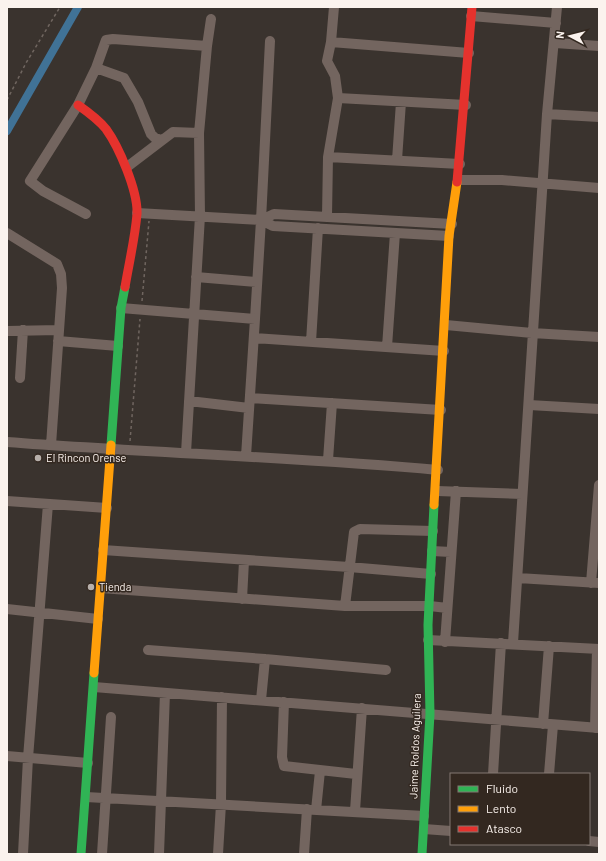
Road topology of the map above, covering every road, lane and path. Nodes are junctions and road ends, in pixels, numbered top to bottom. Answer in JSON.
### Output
{"nodes":[{"id":1,"x":60,"y":7,"type":"edge"},
{"id":2,"x":334,"y":7,"type":"edge"},
{"id":3,"x":557,"y":7,"type":"edge"},
{"id":4,"x":472,"y":12,"type":"edge"},
{"id":5,"x":211,"y":19,"type":"dead end"},
{"id":6,"x":556,"y":23,"type":"junction"},
{"id":7,"x":270,"y":41,"type":"dead end"},
{"id":8,"x":331,"y":42,"type":"junction"},
{"id":9,"x":555,"y":43,"type":"junction"},
{"id":10,"x":207,"y":46,"type":"junction"},
{"id":11,"x":599,"y":46,"type":"edge"},
{"id":12,"x":469,"y":53,"type":"junction"},
{"id":13,"x":96,"y":68,"type":"junction"},
{"id":14,"x":338,"y":98,"type":"junction"},
{"id":15,"x":7,"y":100,"type":"edge"},
{"id":16,"x":401,"y":102,"type":"junction"},
{"id":17,"x":78,"y":105,"type":"junction"},
{"id":18,"x":466,"y":105,"type":"junction"},
{"id":19,"x":547,"y":114,"type":"junction"},
{"id":20,"x":599,"y":117,"type":"edge"},
{"id":21,"x":199,"y":133,"type":"junction"},
{"id":22,"x":162,"y":140,"type":"junction"},
{"id":23,"x":328,"y":157,"type":"junction"},
{"id":24,"x":398,"y":160,"type":"junction"},
{"id":25,"x":460,"y":164,"type":"junction"},
{"id":26,"x":127,"y":167,"type":"junction"},
{"id":27,"x":458,"y":180,"type":"junction"},
{"id":28,"x":542,"y":184,"type":"junction"},
{"id":29,"x":599,"y":188,"type":"edge"},
{"id":30,"x":137,"y":213,"type":"junction"},
{"id":31,"x":149,"y":213,"type":"junction"},
{"id":32,"x":86,"y":214,"type":"dead end"},
{"id":33,"x":200,"y":216,"type":"junction"},
{"id":34,"x":327,"y":216,"type":"junction"},
{"id":35,"x":261,"y":220,"type":"junction"},
{"id":36,"x":452,"y":224,"type":"junction"},
{"id":37,"x":318,"y":228,"type":"junction"},
{"id":38,"x":7,"y":232,"type":"edge"},
{"id":39,"x":395,"y":233,"type":"junction"},
{"id":40,"x":450,"y":236,"type":"junction"},
{"id":41,"x":196,"y":277,"type":"junction"},
{"id":42,"x":257,"y":282,"type":"junction"},
{"id":43,"x":121,"y":308,"type":"junction"},
{"id":44,"x":141,"y":310,"type":"junction"},
{"id":45,"x":194,"y":314,"type":"junction"},
{"id":46,"x":255,"y":319,"type":"junction"},
{"id":47,"x":446,"y":325,"type":"junction"},
{"id":48,"x":23,"y":330,"type":"junction"},
{"id":49,"x":60,"y":330,"type":"junction"},
{"id":50,"x":7,"y":331,"type":"edge"},
{"id":51,"x":532,"y":333,"type":"junction"},
{"id":52,"x":599,"y":337,"type":"edge"},
{"id":53,"x":254,"y":338,"type":"junction"},
{"id":54,"x":58,"y":341,"type":"junction"},
{"id":55,"x":311,"y":342,"type":"junction"},
{"id":56,"x":118,"y":346,"type":"junction"},
{"id":57,"x":387,"y":347,"type":"junction"},
{"id":58,"x":444,"y":351,"type":"junction"},
{"id":59,"x":20,"y":378,"type":"dead end"},
{"id":60,"x":189,"y":401,"type":"junction"},
{"id":61,"x":250,"y":403,"type":"junction"},
{"id":62,"x":332,"y":404,"type":"junction"},
{"id":63,"x":529,"y":405,"type":"junction"},
{"id":64,"x":599,"y":409,"type":"edge"},
{"id":65,"x":441,"y":410,"type":"junction"},
{"id":66,"x":7,"y":442,"type":"edge"},
{"id":67,"x":51,"y":445,"type":"junction"},
{"id":68,"x":111,"y":450,"type":"junction"},
{"id":69,"x":129,"y":451,"type":"junction"},
{"id":70,"x":186,"y":453,"type":"junction"},
{"id":71,"x":246,"y":456,"type":"junction"},
{"id":72,"x":328,"y":460,"type":"junction"},
{"id":73,"x":438,"y":470,"type":"junction"},
{"id":74,"x":599,"y":485,"type":"edge"},
{"id":75,"x":436,"y":490,"type":"junction"},
{"id":76,"x":456,"y":491,"type":"junction"},
{"id":77,"x":522,"y":494,"type":"junction"},
{"id":78,"x":7,"y":501,"type":"edge"},
{"id":79,"x":48,"y":504,"type":"junction"},
{"id":80,"x":106,"y":508,"type":"junction"},
{"id":81,"x":598,"y":518,"type":"edge"},
{"id":82,"x":433,"y":531,"type":"junction"},
{"id":83,"x":103,"y":550,"type":"junction"},
{"id":84,"x":432,"y":551,"type":"junction"},
{"id":85,"x":451,"y":552,"type":"junction"},
{"id":86,"x":244,"y":561,"type":"junction"},
{"id":87,"x":349,"y":567,"type":"junction"},
{"id":88,"x":431,"y":574,"type":"junction"},
{"id":89,"x":518,"y":578,"type":"junction"},
{"id":90,"x":595,"y":583,"type":"edge"},
{"id":91,"x":101,"y":588,"type":"junction"},
{"id":92,"x":242,"y":599,"type":"junction"},
{"id":93,"x":345,"y":606,"type":"junction"},
{"id":94,"x":430,"y":606,"type":"junction"},
{"id":95,"x":447,"y":608,"type":"junction"},
{"id":96,"x":7,"y":609,"type":"edge"},
{"id":97,"x":40,"y":613,"type":"junction"},
{"id":98,"x":98,"y":619,"type":"junction"},
{"id":99,"x":428,"y":640,"type":"junction"},
{"id":100,"x":445,"y":642,"type":"junction"},
{"id":101,"x":501,"y":643,"type":"junction"},
{"id":102,"x":513,"y":643,"type":"junction"},
{"id":103,"x":549,"y":646,"type":"junction"},
{"id":104,"x":598,"y":649,"type":"edge"},
{"id":105,"x":148,"y":650,"type":"dead end"},
{"id":106,"x":265,"y":659,"type":"junction"},
{"id":107,"x":386,"y":670,"type":"dead end"},
{"id":108,"x":94,"y":687,"type":"junction"},
{"id":109,"x":165,"y":693,"type":"junction"},
{"id":110,"x":222,"y":697,"type":"junction"},
{"id":111,"x":261,"y":700,"type":"junction"},
{"id":112,"x":284,"y":702,"type":"junction"},
{"id":113,"x":362,"y":708,"type":"junction"},
{"id":114,"x":430,"y":714,"type":"junction"},
{"id":115,"x":111,"y":717,"type":"dead end"},
{"id":116,"x":496,"y":720,"type":"junction"},
{"id":117,"x":548,"y":724,"type":"junction"},
{"id":118,"x":597,"y":728,"type":"edge"},
{"id":119,"x":7,"y":756,"type":"edge"},
{"id":120,"x":28,"y":758,"type":"junction"},
{"id":121,"x":88,"y":763,"type":"junction"},
{"id":122,"x":320,"y":770,"type":"junction"},
{"id":123,"x":493,"y":773,"type":"edge"},
{"id":124,"x":549,"y":773,"type":"edge"},
{"id":125,"x":356,"y":774,"type":"junction"},
{"id":126,"x":86,"y":797,"type":"junction"},
{"id":127,"x":106,"y":798,"type":"junction"},
{"id":128,"x":162,"y":802,"type":"junction"},
{"id":129,"x":221,"y":804,"type":"junction"},
{"id":130,"x":312,"y":809,"type":"junction"},
{"id":131,"x":354,"y":811,"type":"junction"},
{"id":132,"x":424,"y":816,"type":"junction"},
{"id":133,"x":424,"y":829,"type":"junction"},
{"id":134,"x":450,"y":831,"type":"edge"},
{"id":135,"x":24,"y":854,"type":"edge"},
{"id":136,"x":82,"y":854,"type":"edge"},
{"id":137,"x":102,"y":854,"type":"edge"},
{"id":138,"x":159,"y":854,"type":"edge"},
{"id":139,"x":218,"y":854,"type":"edge"},
{"id":140,"x":304,"y":854,"type":"edge"},
{"id":141,"x":422,"y":854,"type":"edge"}],
"edges":[{"from":1,"to":15,"type":"path"},
{"from":2,"to":8,"type":"street"},
{"from":3,"to":6,"type":"street"},
{"from":4,"to":6,"type":"street"},
{"from":4,"to":12,"type":"street","name":"Jaime Roldos Aguilera"},
{"from":5,"to":10,"type":"street"},
{"from":6,"to":9,"type":"street"},
{"from":7,"to":35,"type":"street"},
{"from":8,"to":12,"type":"street"},
{"from":8,"to":14,"type":"street"},
{"from":9,"to":11,"type":"street"},
{"from":9,"to":19,"type":"street"},
{"from":10,"to":13,"type":"street"},
{"from":10,"to":21,"type":"street"},
{"from":12,"to":18,"type":"street","name":"Jaime Roldos Aguilera"},
{"from":13,"to":17,"type":"street"},
{"from":13,"to":22,"type":"street"},
{"from":14,"to":16,"type":"street"},
{"from":14,"to":23,"type":"street"},
{"from":16,"to":18,"type":"street"},
{"from":16,"to":24,"type":"street"},
{"from":17,"to":26,"type":"street"},
{"from":17,"to":32,"type":"street"},
{"from":18,"to":25,"type":"street","name":"Jaime Roldos Aguilera"},
{"from":19,"to":20,"type":"street"},
{"from":19,"to":28,"type":"street"},
{"from":21,"to":22,"type":"street"},
{"from":21,"to":33,"type":"street"},
{"from":22,"to":26,"type":"street"},
{"from":23,"to":24,"type":"street"},
{"from":23,"to":34,"type":"street"},
{"from":24,"to":25,"type":"street"},
{"from":25,"to":27,"type":"street","name":"Jaime Roldos Aguilera"},
{"from":26,"to":30,"type":"street"},
{"from":27,"to":28,"type":"street"},
{"from":27,"to":36,"type":"street","name":"Jaime Roldos Aguilera"},
{"from":28,"to":29,"type":"street"},
{"from":28,"to":51,"type":"street"},
{"from":30,"to":31,"type":"street"},
{"from":30,"to":43,"type":"street"},
{"from":31,"to":33,"type":"street"},
{"from":31,"to":44,"type":"path"},
{"from":33,"to":35,"type":"street"},
{"from":33,"to":41,"type":"street"},
{"from":34,"to":35,"type":"street"},
{"from":34,"to":36,"type":"street"},
{"from":35,"to":37,"type":"street"},
{"from":35,"to":42,"type":"street"},
{"from":36,"to":40,"type":"street","name":"Jaime Roldos Aguilera"},
{"from":37,"to":39,"type":"street"},
{"from":37,"to":55,"type":"street"},
{"from":38,"to":49,"type":"street"},
{"from":39,"to":40,"type":"street"},
{"from":39,"to":57,"type":"street"},
{"from":40,"to":47,"type":"street","name":"Jaime Roldos Aguilera"},
{"from":41,"to":42,"type":"street"},
{"from":41,"to":45,"type":"street"},
{"from":42,"to":46,"type":"street"},
{"from":43,"to":44,"type":"street"},
{"from":43,"to":56,"type":"street"},
{"from":44,"to":45,"type":"street"},
{"from":44,"to":69,"type":"path"},
{"from":45,"to":46,"type":"street"},
{"from":45,"to":60,"type":"street"},
{"from":46,"to":53,"type":"street"},
{"from":47,"to":51,"type":"street"},
{"from":47,"to":58,"type":"street","name":"Jaime Roldos Aguilera"},
{"from":48,"to":49,"type":"street"},
{"from":48,"to":50,"type":"street"},
{"from":48,"to":59,"type":"street"},
{"from":49,"to":54,"type":"street"},
{"from":51,"to":52,"type":"street"},
{"from":51,"to":63,"type":"street"},
{"from":53,"to":55,"type":"street"},
{"from":53,"to":61,"type":"street"},
{"from":54,"to":56,"type":"street"},
{"from":54,"to":67,"type":"street"},
{"from":55,"to":57,"type":"street"},
{"from":56,"to":68,"type":"street"},
{"from":57,"to":58,"type":"street"},
{"from":58,"to":65,"type":"street","name":"Jaime Roldos Aguilera"},
{"from":60,"to":61,"type":"street"},
{"from":60,"to":70,"type":"street"},
{"from":61,"to":62,"type":"street"},
{"from":61,"to":71,"type":"street"},
{"from":62,"to":65,"type":"street"},
{"from":62,"to":72,"type":"street"},
{"from":63,"to":64,"type":"street"},
{"from":63,"to":77,"type":"street"},
{"from":65,"to":73,"type":"street","name":"Jaime Roldos Aguilera"},
{"from":66,"to":67,"type":"street"},
{"from":67,"to":68,"type":"street"},
{"from":68,"to":69,"type":"street"},
{"from":68,"to":80,"type":"street"},
{"from":69,"to":70,"type":"street"},
{"from":70,"to":71,"type":"street"},
{"from":71,"to":72,"type":"street"},
{"from":72,"to":73,"type":"street"},
{"from":73,"to":75,"type":"street","name":"Jaime Roldos Aguilera"},
{"from":74,"to":81,"type":"street"},
{"from":75,"to":76,"type":"street"},
{"from":75,"to":82,"type":"street","name":"Jaime Roldos Aguilera"},
{"from":76,"to":77,"type":"street"},
{"from":76,"to":85,"type":"street"},
{"from":77,"to":89,"type":"street"},
{"from":78,"to":79,"type":"street"},
{"from":79,"to":80,"type":"street"},
{"from":79,"to":97,"type":"street"},
{"from":80,"to":83,"type":"street"},
{"from":81,"to":90,"type":"street"},
{"from":82,"to":84,"type":"street","name":"Jaime Roldos Aguilera"},
{"from":82,"to":87,"type":"street"},
{"from":83,"to":86,"type":"street"},
{"from":83,"to":91,"type":"street"},
{"from":84,"to":85,"type":"street"},
{"from":84,"to":88,"type":"street","name":"Jaime Roldos Aguilera"},
{"from":85,"to":95,"type":"street"},
{"from":86,"to":87,"type":"street"},
{"from":86,"to":92,"type":"street"},
{"from":87,"to":88,"type":"street"},
{"from":87,"to":93,"type":"street"},
{"from":88,"to":94,"type":"street","name":"Jaime Roldos Aguilera"},
{"from":89,"to":90,"type":"street"},
{"from":89,"to":102,"type":"street"},
{"from":91,"to":92,"type":"street"},
{"from":91,"to":98,"type":"street"},
{"from":92,"to":93,"type":"street"},
{"from":93,"to":94,"type":"street"},
{"from":94,"to":95,"type":"street"},
{"from":94,"to":99,"type":"street","name":"Jaime Roldos Aguilera"},
{"from":95,"to":100,"type":"street"},
{"from":96,"to":97,"type":"street"},
{"from":97,"to":98,"type":"street"},
{"from":97,"to":120,"type":"street"},
{"from":98,"to":108,"type":"street"},
{"from":99,"to":100,"type":"street"},
{"from":99,"to":114,"type":"street","name":"Jaime Roldos Aguilera"},
{"from":100,"to":101,"type":"street"},
{"from":101,"to":102,"type":"street"},
{"from":101,"to":116,"type":"street"},
{"from":102,"to":103,"type":"street"},
{"from":103,"to":104,"type":"street"},
{"from":103,"to":117,"type":"street"},
{"from":104,"to":118,"type":"street"},
{"from":105,"to":106,"type":"street"},
{"from":106,"to":107,"type":"street"},
{"from":106,"to":111,"type":"street"},
{"from":108,"to":109,"type":"street"},
{"from":108,"to":121,"type":"street"},
{"from":109,"to":110,"type":"street"},
{"from":109,"to":128,"type":"street"},
{"from":110,"to":111,"type":"street"},
{"from":110,"to":129,"type":"street"},
{"from":111,"to":112,"type":"street"},
{"from":112,"to":113,"type":"street"},
{"from":112,"to":122,"type":"street"},
{"from":113,"to":114,"type":"street"},
{"from":113,"to":125,"type":"street"},
{"from":114,"to":116,"type":"street"},
{"from":114,"to":132,"type":"street","name":"Jaime Roldos Aguilera"},
{"from":115,"to":127,"type":"street"},
{"from":116,"to":117,"type":"street"},
{"from":116,"to":123,"type":"street"},
{"from":117,"to":118,"type":"street"},
{"from":117,"to":124,"type":"street"},
{"from":119,"to":120,"type":"street"},
{"from":120,"to":121,"type":"street"},
{"from":120,"to":135,"type":"street"},
{"from":121,"to":126,"type":"street"},
{"from":122,"to":125,"type":"street"},
{"from":122,"to":130,"type":"street"},
{"from":125,"to":131,"type":"street"},
{"from":126,"to":127,"type":"street"},
{"from":126,"to":136,"type":"street"},
{"from":127,"to":128,"type":"street"},
{"from":127,"to":137,"type":"street"},
{"from":128,"to":129,"type":"street"},
{"from":128,"to":138,"type":"street"},
{"from":129,"to":130,"type":"street"},
{"from":129,"to":139,"type":"street"},
{"from":130,"to":131,"type":"street"},
{"from":130,"to":140,"type":"street"},
{"from":131,"to":132,"type":"street"},
{"from":132,"to":133,"type":"street","name":"Jaime Roldos Aguilera"},
{"from":133,"to":134,"type":"street"},
{"from":133,"to":141,"type":"street","name":"Jaime Roldos Aguilera"}]}
